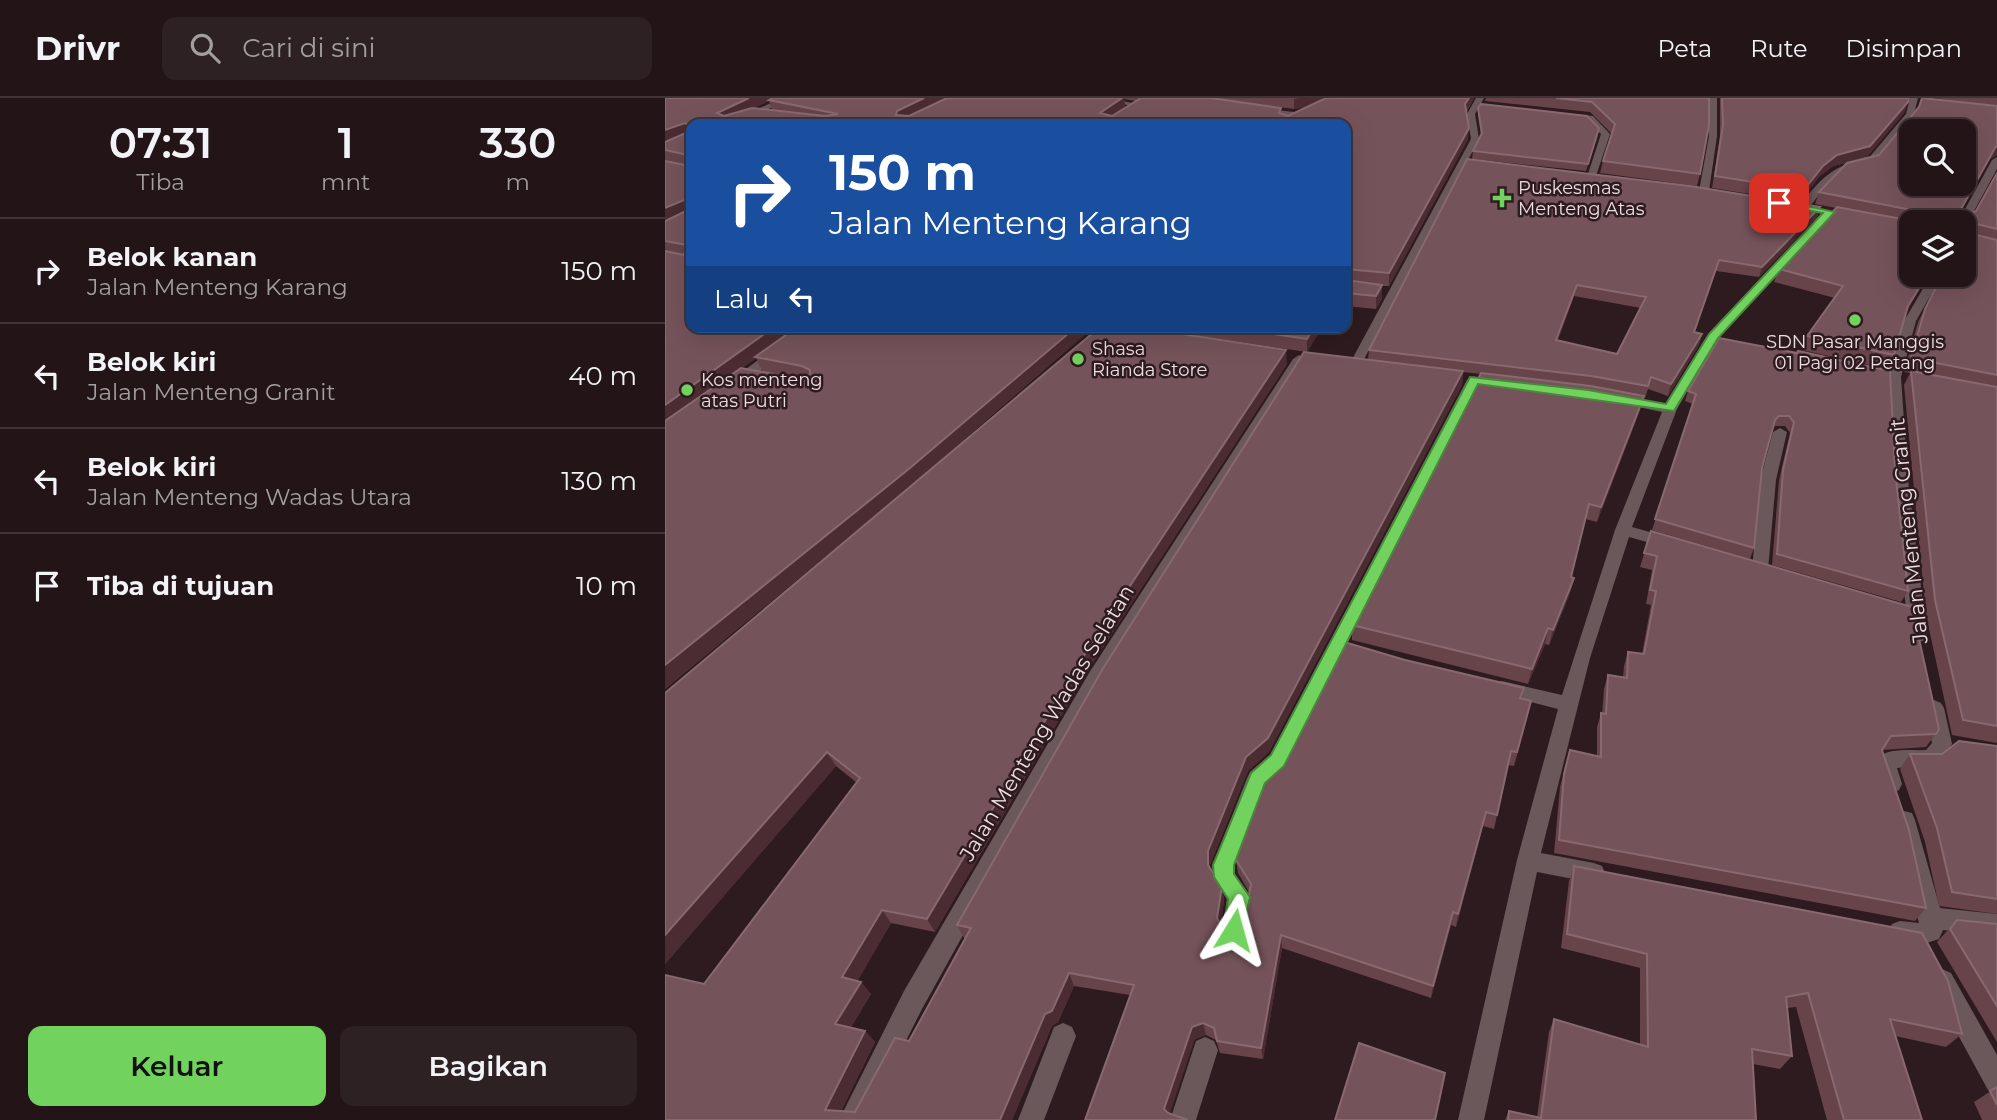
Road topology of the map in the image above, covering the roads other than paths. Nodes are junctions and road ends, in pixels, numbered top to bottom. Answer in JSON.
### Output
{"nodes":[{"id":1,"x":789,"y":98,"type":"edge"},
{"id":2,"x":1087,"y":98,"type":"edge"},
{"id":3,"x":1150,"y":98,"type":"edge"},
{"id":4,"x":1713,"y":98,"type":"edge"},
{"id":5,"x":1903,"y":100,"type":"edge"},
{"id":6,"x":1914,"y":100,"type":"edge"},
{"id":7,"x":1479,"y":101,"type":"edge"},
{"id":8,"x":1926,"y":103,"type":"edge"},
{"id":9,"x":1140,"y":105,"type":"junction"},
{"id":10,"x":1491,"y":106,"type":"edge"},
{"id":11,"x":1254,"y":110,"type":"edge"},
{"id":12,"x":754,"y":113,"type":"junction"},
{"id":13,"x":1551,"y":113,"type":"edge"},
{"id":14,"x":770,"y":116,"type":"edge"},
{"id":15,"x":1121,"y":116,"type":"edge"},
{"id":16,"x":739,"y":119,"type":"edge"},
{"id":17,"x":1291,"y":119,"type":"edge"},
{"id":18,"x":1997,"y":160,"type":"edge"},
{"id":19,"x":1463,"y":163,"type":"junction"},
{"id":20,"x":1476,"y":164,"type":"edge"},
{"id":21,"x":1580,"y":176,"type":"edge"},
{"id":22,"x":1592,"y":177,"type":"junction"},
{"id":23,"x":1605,"y":178,"type":"edge"},
{"id":24,"x":1690,"y":189,"type":"edge"},
{"id":25,"x":1704,"y":191,"type":"junction"},
{"id":26,"x":1716,"y":193,"type":"edge"},
{"id":27,"x":1791,"y":205,"type":"edge"},
{"id":28,"x":1804,"y":207,"type":"junction"},
{"id":29,"x":1970,"y":210,"type":"edge"},
{"id":30,"x":1830,"y":212,"type":"junction"},
{"id":31,"x":1844,"y":214,"type":"edge"},
{"id":32,"x":1929,"y":287,"type":"edge"},
{"id":33,"x":803,"y":333,"type":"edge"},
{"id":34,"x":1299,"y":359,"type":"edge"},
{"id":35,"x":1354,"y":365,"type":"edge"},
{"id":36,"x":1474,"y":380,"type":"edge"},
{"id":37,"x":727,"y":390,"type":"edge"},
{"id":38,"x":1602,"y":396,"type":"edge"},
{"id":39,"x":1670,"y":409,"type":"junction"},
{"id":40,"x":1780,"y":432,"type":"dead end"},
{"id":41,"x":1623,"y":530,"type":"junction"},
{"id":42,"x":1683,"y":548,"type":"edge"},
{"id":43,"x":1760,"y":570,"type":"edge"},
{"id":44,"x":1336,"y":645,"type":"junction"},
{"id":45,"x":1359,"y":652,"type":"edge"},
{"id":46,"x":1922,"y":654,"type":"edge"},
{"id":47,"x":1480,"y":683,"type":"edge"},
{"id":48,"x":1930,"y":692,"type":"edge"},
{"id":49,"x":1569,"y":704,"type":"junction"},
{"id":50,"x":1528,"y":860,"type":"junction"},
{"id":51,"x":1613,"y":876,"type":"edge"},
{"id":52,"x":1997,"y":925,"type":"edge"},
{"id":53,"x":1877,"y":927,"type":"edge"},
{"id":54,"x":1924,"y":927,"type":"junction"},
{"id":55,"x":1234,"y":930,"type":"edge"},
{"id":56,"x":1063,"y":1036,"type":"dead end"},
{"id":57,"x":1205,"y":1050,"type":"dead end"},
{"id":58,"x":1997,"y":1081,"type":"edge"},
{"id":59,"x":852,"y":1120,"type":"edge"},
{"id":60,"x":1031,"y":1120,"type":"edge"},
{"id":61,"x":1183,"y":1120,"type":"edge"},
{"id":62,"x":1471,"y":1120,"type":"edge"}],
"edges":[{"from":1,"to":12,"type":"street"},
{"from":2,"to":9,"type":"street"},
{"from":3,"to":9,"type":"street"},
{"from":4,"to":25,"type":"street"},
{"from":5,"to":6,"type":"street"},
{"from":6,"to":8,"type":"street"},
{"from":6,"to":28,"type":"street"},
{"from":7,"to":10,"type":"street"},
{"from":7,"to":19,"type":"street"},
{"from":9,"to":15,"type":"street"},
{"from":11,"to":17,"type":"street"},
{"from":12,"to":14,"type":"street"},
{"from":12,"to":16,"type":"street"},
{"from":13,"to":22,"type":"street"},
{"from":18,"to":29,"type":"street"},
{"from":19,"to":20,"type":"street"},
{"from":19,"to":35,"type":"street"},
{"from":21,"to":22,"type":"street"},
{"from":22,"to":23,"type":"street"},
{"from":24,"to":25,"type":"street"},
{"from":25,"to":26,"type":"street"},
{"from":27,"to":28,"type":"street"},
{"from":28,"to":30,"type":"street"},
{"from":30,"to":31,"type":"street"},
{"from":30,"to":39,"type":"street"},
{"from":32,"to":46,"type":"street","name":"Jalan Menteng Granit"},
{"from":33,"to":37,"type":"street"},
{"from":34,"to":59,"type":"street","name":"Jalan Menteng Wadas Selatan"},
{"from":36,"to":44,"type":"street"},
{"from":38,"to":39,"type":"street"},
{"from":39,"to":41,"type":"street"},
{"from":40,"to":43,"type":"street"},
{"from":41,"to":42,"type":"street"},
{"from":41,"to":49,"type":"street"},
{"from":44,"to":45,"type":"street"},
{"from":44,"to":55,"type":"street"},
{"from":47,"to":49,"type":"street"},
{"from":48,"to":54,"type":"street"},
{"from":49,"to":50,"type":"street"},
{"from":50,"to":51,"type":"street"},
{"from":50,"to":62,"type":"street"},
{"from":52,"to":54,"type":"street"},
{"from":53,"to":54,"type":"street"},
{"from":54,"to":58,"type":"street"},
{"from":56,"to":60,"type":"street"},
{"from":57,"to":61,"type":"street"}]}
